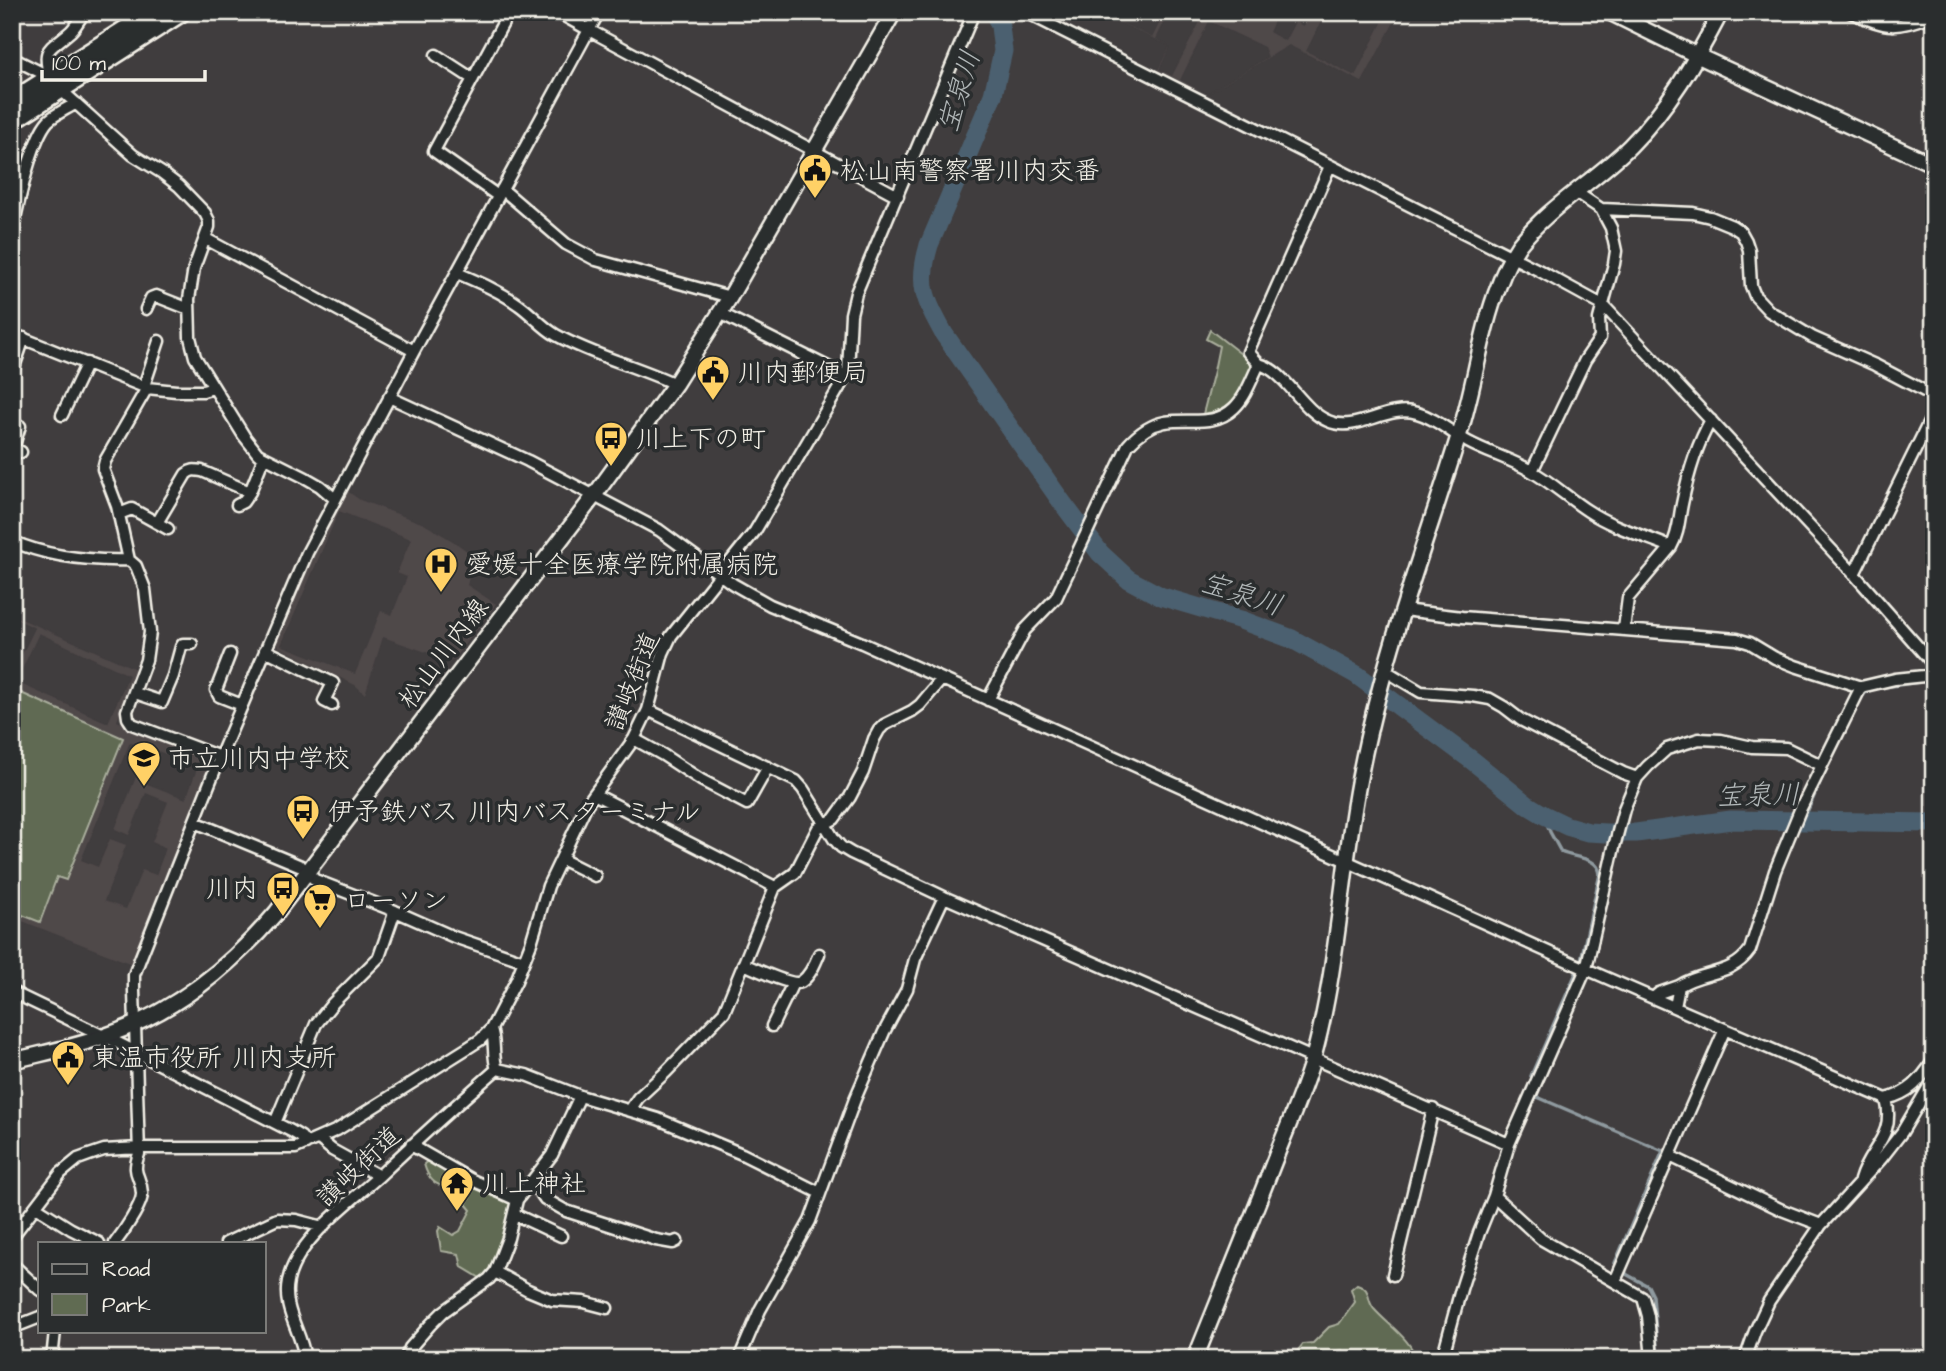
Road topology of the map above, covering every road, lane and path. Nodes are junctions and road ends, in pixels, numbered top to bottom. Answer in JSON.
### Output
{"nodes":[{"id":1,"x":84,"y":12,"type":"edge"},
{"id":2,"x":154,"y":12,"type":"edge"},
{"id":3,"x":181,"y":12,"type":"edge"},
{"id":4,"x":509,"y":12,"type":"edge"},
{"id":5,"x":557,"y":12,"type":"edge"},
{"id":6,"x":599,"y":12,"type":"edge"},
{"id":7,"x":894,"y":12,"type":"edge"},
{"id":8,"x":1025,"y":12,"type":"edge"},
{"id":9,"x":1609,"y":12,"type":"edge"},
{"id":10,"x":1721,"y":12,"type":"edge"},
{"id":11,"x":1850,"y":12,"type":"edge"},
{"id":12,"x":973,"y":13,"type":"edge"},
{"id":13,"x":1934,"y":15,"type":"edge"},
{"id":14,"x":589,"y":30,"type":"junction"},
{"id":15,"x":436,"y":55,"type":"dead end"},
{"id":16,"x":1698,"y":57,"type":"junction"},
{"id":17,"x":12,"y":58,"type":"edge"},
{"id":18,"x":473,"y":79,"type":"junction"},
{"id":19,"x":55,"y":83,"type":"junction"},
{"id":20,"x":12,"y":102,"type":"edge"},
{"id":21,"x":76,"y":103,"type":"junction"},
{"id":22,"x":12,"y":120,"type":"edge"},
{"id":23,"x":814,"y":152,"type":"junction"},
{"id":24,"x":1934,"y":165,"type":"edge"},
{"id":25,"x":1330,"y":166,"type":"junction"},
{"id":26,"x":500,"y":192,"type":"junction"},
{"id":27,"x":1577,"y":193,"type":"junction"},
{"id":28,"x":898,"y":196,"type":"junction"},
{"id":29,"x":1601,"y":209,"type":"junction"},
{"id":30,"x":12,"y":232,"type":"edge"},
{"id":31,"x":206,"y":239,"type":"junction"},
{"id":32,"x":1512,"y":257,"type":"junction"},
{"id":33,"x":457,"y":273,"type":"junction"},
{"id":34,"x":730,"y":297,"type":"junction"},
{"id":35,"x":1604,"y":306,"type":"junction"},
{"id":36,"x":146,"y":309,"type":"dead end"},
{"id":37,"x":189,"y":309,"type":"junction"},
{"id":38,"x":720,"y":313,"type":"junction"},
{"id":39,"x":12,"y":334,"type":"edge"},
{"id":40,"x":24,"y":338,"type":"junction"},
{"id":41,"x":159,"y":341,"type":"dead end"},
{"id":42,"x":414,"y":351,"type":"junction"},
{"id":43,"x":87,"y":363,"type":"junction"},
{"id":44,"x":1259,"y":364,"type":"junction"},
{"id":45,"x":12,"y":373,"type":"edge"},
{"id":46,"x":846,"y":376,"type":"junction"},
{"id":47,"x":675,"y":384,"type":"junction"},
{"id":48,"x":145,"y":387,"type":"junction"},
{"id":49,"x":213,"y":388,"type":"junction"},
{"id":50,"x":1934,"y":396,"type":"edge"},
{"id":51,"x":389,"y":397,"type":"junction"},
{"id":52,"x":1934,"y":412,"type":"edge"},
{"id":53,"x":62,"y":415,"type":"dead end"},
{"id":54,"x":1711,"y":420,"type":"junction"},
{"id":55,"x":12,"y":424,"type":"edge"},
{"id":56,"x":1459,"y":436,"type":"junction"},
{"id":57,"x":22,"y":452,"type":"dead end"},
{"id":58,"x":264,"y":457,"type":"junction"},
{"id":59,"x":1532,"y":471,"type":"junction"},
{"id":60,"x":250,"y":492,"type":"junction"},
{"id":61,"x":594,"y":496,"type":"junction"},
{"id":62,"x":335,"y":499,"type":"junction"},
{"id":63,"x":237,"y":505,"type":"dead end"},
{"id":64,"x":119,"y":514,"type":"junction"},
{"id":65,"x":157,"y":523,"type":"junction"},
{"id":66,"x":168,"y":529,"type":"dead end"},
{"id":67,"x":12,"y":541,"type":"edge"},
{"id":68,"x":1671,"y":547,"type":"junction"},
{"id":69,"x":129,"y":560,"type":"junction"},
{"id":70,"x":1854,"y":573,"type":"junction"},
{"id":71,"x":720,"y":574,"type":"junction"},
{"id":72,"x":1403,"y":610,"type":"junction"},
{"id":73,"x":1624,"y":629,"type":"junction"},
{"id":74,"x":192,"y":644,"type":"dead end"},
{"id":75,"x":265,"y":650,"type":"junction"},
{"id":76,"x":230,"y":653,"type":"dead end"},
{"id":77,"x":1934,"y":665,"type":"edge"},
{"id":78,"x":1384,"y":675,"type":"junction"},
{"id":79,"x":1934,"y":675,"type":"edge"},
{"id":80,"x":941,"y":680,"type":"junction"},
{"id":81,"x":1861,"y":687,"type":"junction"},
{"id":82,"x":135,"y":693,"type":"junction"},
{"id":83,"x":988,"y":701,"type":"junction"},
{"id":84,"x":242,"y":705,"type":"junction"},
{"id":85,"x":332,"y":705,"type":"dead end"},
{"id":86,"x":648,"y":709,"type":"junction"},
{"id":87,"x":634,"y":739,"type":"junction"},
{"id":88,"x":220,"y":757,"type":"junction"},
{"id":89,"x":1821,"y":765,"type":"junction"},
{"id":90,"x":768,"y":767,"type":"junction"},
{"id":91,"x":1637,"y":778,"type":"junction"},
{"id":92,"x":594,"y":794,"type":"junction"},
{"id":93,"x":195,"y":822,"type":"junction"},
{"id":94,"x":825,"y":825,"type":"junction"},
{"id":95,"x":561,"y":859,"type":"junction"},
{"id":96,"x":1345,"y":860,"type":"junction"},
{"id":97,"x":307,"y":872,"type":"junction"},
{"id":98,"x":595,"y":876,"type":"dead end"},
{"id":99,"x":775,"y":887,"type":"junction"},
{"id":100,"x":944,"y":897,"type":"junction"},
{"id":101,"x":395,"y":911,"type":"junction"},
{"id":102,"x":819,"y":954,"type":"dead end"},
{"id":103,"x":524,"y":961,"type":"junction"},
{"id":104,"x":743,"y":964,"type":"junction"},
{"id":105,"x":1586,"y":969,"type":"junction"},
{"id":106,"x":793,"y":983,"type":"junction"},
{"id":107,"x":1679,"y":986,"type":"junction"},
{"id":108,"x":12,"y":992,"type":"edge"},
{"id":109,"x":1653,"y":998,"type":"junction"},
{"id":110,"x":1675,"y":1007,"type":"junction"},
{"id":111,"x":135,"y":1024,"type":"junction"},
{"id":112,"x":772,"y":1026,"type":"dead end"},
{"id":113,"x":491,"y":1029,"type":"junction"},
{"id":114,"x":1725,"y":1029,"type":"junction"},
{"id":115,"x":104,"y":1037,"type":"junction"},
{"id":116,"x":134,"y":1052,"type":"junction"},
{"id":117,"x":1312,"y":1058,"type":"junction"},
{"id":118,"x":1934,"y":1060,"type":"edge"},
{"id":119,"x":12,"y":1061,"type":"edge"},
{"id":120,"x":497,"y":1069,"type":"junction"},
{"id":121,"x":1934,"y":1079,"type":"edge"},
{"id":122,"x":580,"y":1096,"type":"junction"},
{"id":123,"x":1885,"y":1098,"type":"junction"},
{"id":124,"x":1433,"y":1109,"type":"junction"},
{"id":125,"x":630,"y":1110,"type":"junction"},
{"id":126,"x":275,"y":1123,"type":"junction"},
{"id":127,"x":319,"y":1139,"type":"junction"},
{"id":128,"x":306,"y":1144,"type":"junction"},
{"id":129,"x":1509,"y":1144,"type":"junction"},
{"id":130,"x":411,"y":1145,"type":"junction"},
{"id":131,"x":139,"y":1148,"type":"junction"},
{"id":132,"x":1670,"y":1156,"type":"junction"},
{"id":133,"x":379,"y":1176,"type":"junction"},
{"id":134,"x":532,"y":1181,"type":"junction"},
{"id":135,"x":1859,"y":1184,"type":"junction"},
{"id":136,"x":820,"y":1193,"type":"junction"},
{"id":137,"x":1494,"y":1196,"type":"junction"},
{"id":138,"x":517,"y":1200,"type":"junction"},
{"id":139,"x":36,"y":1207,"type":"junction"},
{"id":140,"x":514,"y":1214,"type":"junction"},
{"id":141,"x":1821,"y":1225,"type":"junction"},
{"id":142,"x":324,"y":1227,"type":"junction"},
{"id":143,"x":562,"y":1236,"type":"dead end"},
{"id":144,"x":12,"y":1237,"type":"edge"},
{"id":145,"x":677,"y":1241,"type":"dead end"},
{"id":146,"x":97,"y":1242,"type":"edge"},
{"id":147,"x":116,"y":1242,"type":"edge"},
{"id":148,"x":228,"y":1242,"type":"edge"},
{"id":149,"x":12,"y":1264,"type":"edge"},
{"id":150,"x":495,"y":1272,"type":"junction"},
{"id":151,"x":1393,"y":1275,"type":"dead end"},
{"id":152,"x":1615,"y":1281,"type":"junction"},
{"id":153,"x":38,"y":1288,"type":"edge"},
{"id":154,"x":607,"y":1308,"type":"dead end"},
{"id":155,"x":38,"y":1318,"type":"edge"},
{"id":156,"x":12,"y":1328,"type":"edge"},
{"id":157,"x":55,"y":1332,"type":"edge"},
{"id":158,"x":52,"y":1359,"type":"edge"},
{"id":159,"x":305,"y":1359,"type":"edge"},
{"id":160,"x":405,"y":1359,"type":"edge"},
{"id":161,"x":739,"y":1359,"type":"edge"},
{"id":162,"x":1195,"y":1359,"type":"edge"},
{"id":163,"x":1442,"y":1359,"type":"edge"},
{"id":164,"x":1652,"y":1359,"type":"edge"},
{"id":165,"x":1745,"y":1359,"type":"edge"}],
"edges":[{"from":1,"to":19,"type":"street"},
{"from":2,"to":19,"type":"highway"},
{"from":3,"to":19,"type":"highway"},
{"from":4,"to":18,"type":"street"},
{"from":5,"to":14,"type":"street"},
{"from":6,"to":14,"type":"street"},
{"from":7,"to":23,"type":"street","name":"松山川内線"},
{"from":8,"to":25,"type":"street"},
{"from":9,"to":16,"type":"street"},
{"from":10,"to":16,"type":"street"},
{"from":11,"to":13,"type":"street"},
{"from":12,"to":28,"type":"street","name":"讃岐街道"},
{"from":14,"to":23,"type":"street"},
{"from":14,"to":26,"type":"street"},
{"from":15,"to":18,"type":"street"},
{"from":16,"to":24,"type":"street"},
{"from":16,"to":27,"type":"street"},
{"from":17,"to":19,"type":"street"},
{"from":18,"to":26,"type":"street"},
{"from":19,"to":20,"type":"highway"},
{"from":19,"to":21,"type":"street"},
{"from":19,"to":22,"type":"highway"},
{"from":21,"to":30,"type":"street"},
{"from":21,"to":31,"type":"street"},
{"from":23,"to":28,"type":"street"},
{"from":23,"to":34,"type":"street","name":"松山川内線"},
{"from":25,"to":32,"type":"street"},
{"from":25,"to":44,"type":"street"},
{"from":26,"to":33,"type":"street"},
{"from":26,"to":34,"type":"street"},
{"from":27,"to":29,"type":"street"},
{"from":27,"to":32,"type":"street"},
{"from":28,"to":46,"type":"street","name":"讃岐街道"},
{"from":29,"to":35,"type":"street"},
{"from":29,"to":50,"type":"street"},
{"from":31,"to":37,"type":"street"},
{"from":31,"to":42,"type":"street"},
{"from":32,"to":35,"type":"street"},
{"from":32,"to":56,"type":"street"},
{"from":33,"to":42,"type":"street"},
{"from":33,"to":47,"type":"street"},
{"from":34,"to":38,"type":"street","name":"松山川内線"},
{"from":35,"to":54,"type":"street"},
{"from":35,"to":59,"type":"street"},
{"from":36,"to":37,"type":"street"},
{"from":37,"to":49,"type":"street"},
{"from":38,"to":46,"type":"street"},
{"from":38,"to":47,"type":"street","name":"松山川内線"},
{"from":39,"to":40,"type":"street"},
{"from":40,"to":43,"type":"street"},
{"from":40,"to":45,"type":"street"},
{"from":41,"to":48,"type":"street"},
{"from":42,"to":51,"type":"street"},
{"from":43,"to":48,"type":"street"},
{"from":43,"to":53,"type":"street"},
{"from":44,"to":56,"type":"street"},
{"from":44,"to":83,"type":"street"},
{"from":46,"to":71,"type":"street","name":"讃岐街道"},
{"from":47,"to":61,"type":"street","name":"松山川内線"},
{"from":48,"to":49,"type":"street"},
{"from":48,"to":64,"type":"street"},
{"from":49,"to":58,"type":"street"},
{"from":51,"to":61,"type":"street"},
{"from":51,"to":62,"type":"street"},
{"from":52,"to":70,"type":"street"},
{"from":54,"to":68,"type":"street"},
{"from":54,"to":70,"type":"street"},
{"from":55,"to":57,"type":"street"},
{"from":56,"to":59,"type":"street"},
{"from":56,"to":72,"type":"street"},
{"from":58,"to":60,"type":"street"},
{"from":58,"to":62,"type":"street"},
{"from":59,"to":68,"type":"street"},
{"from":60,"to":63,"type":"street"},
{"from":60,"to":65,"type":"street"},
{"from":61,"to":71,"type":"street"},
{"from":61,"to":97,"type":"street","name":"松山川内線"},
{"from":62,"to":75,"type":"street"},
{"from":64,"to":65,"type":"street"},
{"from":64,"to":69,"type":"street"},
{"from":65,"to":66,"type":"street"},
{"from":67,"to":69,"type":"street"},
{"from":68,"to":73,"type":"street"},
{"from":69,"to":82,"type":"street"},
{"from":70,"to":77,"type":"street"},
{"from":71,"to":80,"type":"street"},
{"from":71,"to":86,"type":"street","name":"讃岐街道"},
{"from":72,"to":73,"type":"street"},
{"from":72,"to":78,"type":"street"},
{"from":73,"to":81,"type":"street"},
{"from":74,"to":82,"type":"street"},
{"from":75,"to":84,"type":"street"},
{"from":75,"to":85,"type":"street"},
{"from":76,"to":84,"type":"street"},
{"from":78,"to":91,"type":"street"},
{"from":78,"to":96,"type":"street"},
{"from":79,"to":81,"type":"street"},
{"from":80,"to":83,"type":"street"},
{"from":80,"to":94,"type":"street"},
{"from":81,"to":89,"type":"street"},
{"from":82,"to":88,"type":"street"},
{"from":83,"to":96,"type":"street"},
{"from":84,"to":88,"type":"street"},
{"from":86,"to":87,"type":"street","name":"讃岐街道"},
{"from":86,"to":90,"type":"street"},
{"from":87,"to":90,"type":"street"},
{"from":87,"to":92,"type":"street","name":"讃岐街道"},
{"from":88,"to":93,"type":"street"},
{"from":89,"to":91,"type":"street"},
{"from":89,"to":107,"type":"street"},
{"from":90,"to":94,"type":"street"},
{"from":91,"to":105,"type":"street"},
{"from":92,"to":95,"type":"street","name":"讃岐街道"},
{"from":92,"to":99,"type":"street"},
{"from":93,"to":97,"type":"street"},
{"from":93,"to":111,"type":"street"},
{"from":94,"to":99,"type":"street"},
{"from":94,"to":100,"type":"street"},
{"from":95,"to":98,"type":"street"},
{"from":95,"to":103,"type":"street","name":"讃岐街道"},
{"from":96,"to":105,"type":"street"},
{"from":96,"to":117,"type":"street"},
{"from":97,"to":101,"type":"street"},
{"from":97,"to":111,"type":"street","name":"松山川内線"},
{"from":99,"to":104,"type":"street"},
{"from":100,"to":117,"type":"street"},
{"from":100,"to":136,"type":"street"},
{"from":101,"to":103,"type":"street"},
{"from":101,"to":126,"type":"street"},
{"from":102,"to":106,"type":"street"},
{"from":103,"to":113,"type":"street","name":"讃岐街道"},
{"from":104,"to":106,"type":"street"},
{"from":104,"to":125,"type":"street"},
{"from":105,"to":109,"type":"street"},
{"from":105,"to":129,"type":"street"},
{"from":106,"to":112,"type":"street"},
{"from":107,"to":109,"type":"street"},
{"from":107,"to":110,"type":"street"},
{"from":108,"to":115,"type":"street"},
{"from":109,"to":110,"type":"street"},
{"from":110,"to":114,"type":"street"},
{"from":111,"to":115,"type":"street","name":"松山川内線"},
{"from":111,"to":116,"type":"street"},
{"from":113,"to":120,"type":"street"},
{"from":113,"to":127,"type":"street"},
{"from":114,"to":123,"type":"street"},
{"from":114,"to":132,"type":"street"},
{"from":115,"to":116,"type":"street"},
{"from":115,"to":119,"type":"street","name":"松山川内線"},
{"from":116,"to":126,"type":"street"},
{"from":116,"to":131,"type":"street"},
{"from":117,"to":124,"type":"street"},
{"from":117,"to":162,"type":"street"},
{"from":118,"to":123,"type":"street"},
{"from":120,"to":122,"type":"street"},
{"from":120,"to":130,"type":"street","name":"讃岐街道"},
{"from":121,"to":135,"type":"street"},
{"from":122,"to":125,"type":"street"},
{"from":122,"to":134,"type":"street"},
{"from":123,"to":135,"type":"street"},
{"from":124,"to":129,"type":"street"},
{"from":124,"to":151,"type":"street"},
{"from":125,"to":136,"type":"street"},
{"from":126,"to":128,"type":"street"},
{"from":127,"to":128,"type":"street"},
{"from":127,"to":133,"type":"street"},
{"from":128,"to":131,"type":"street"},
{"from":129,"to":137,"type":"street"},
{"from":130,"to":133,"type":"street","name":"讃岐街道"},
{"from":130,"to":138,"type":"street"},
{"from":131,"to":139,"type":"street"},
{"from":131,"to":147,"type":"street"},
{"from":132,"to":141,"type":"street"},
{"from":132,"to":152,"type":"street"},
{"from":133,"to":142,"type":"street","name":"讃岐街道"},
{"from":134,"to":138,"type":"street"},
{"from":134,"to":145,"type":"street"},
{"from":135,"to":141,"type":"street"},
{"from":136,"to":161,"type":"street"},
{"from":137,"to":152,"type":"street"},
{"from":137,"to":163,"type":"street"},
{"from":138,"to":140,"type":"street"},
{"from":139,"to":144,"type":"street"},
{"from":139,"to":146,"type":"street"},
{"from":140,"to":143,"type":"street"},
{"from":140,"to":150,"type":"street"},
{"from":141,"to":165,"type":"street"},
{"from":142,"to":148,"type":"street"},
{"from":142,"to":159,"type":"street","name":"讃岐街道"},
{"from":149,"to":153,"type":"street"},
{"from":150,"to":154,"type":"street"},
{"from":150,"to":160,"type":"street"},
{"from":152,"to":164,"type":"street"},
{"from":155,"to":156,"type":"street"},
{"from":157,"to":158,"type":"street"}]}
